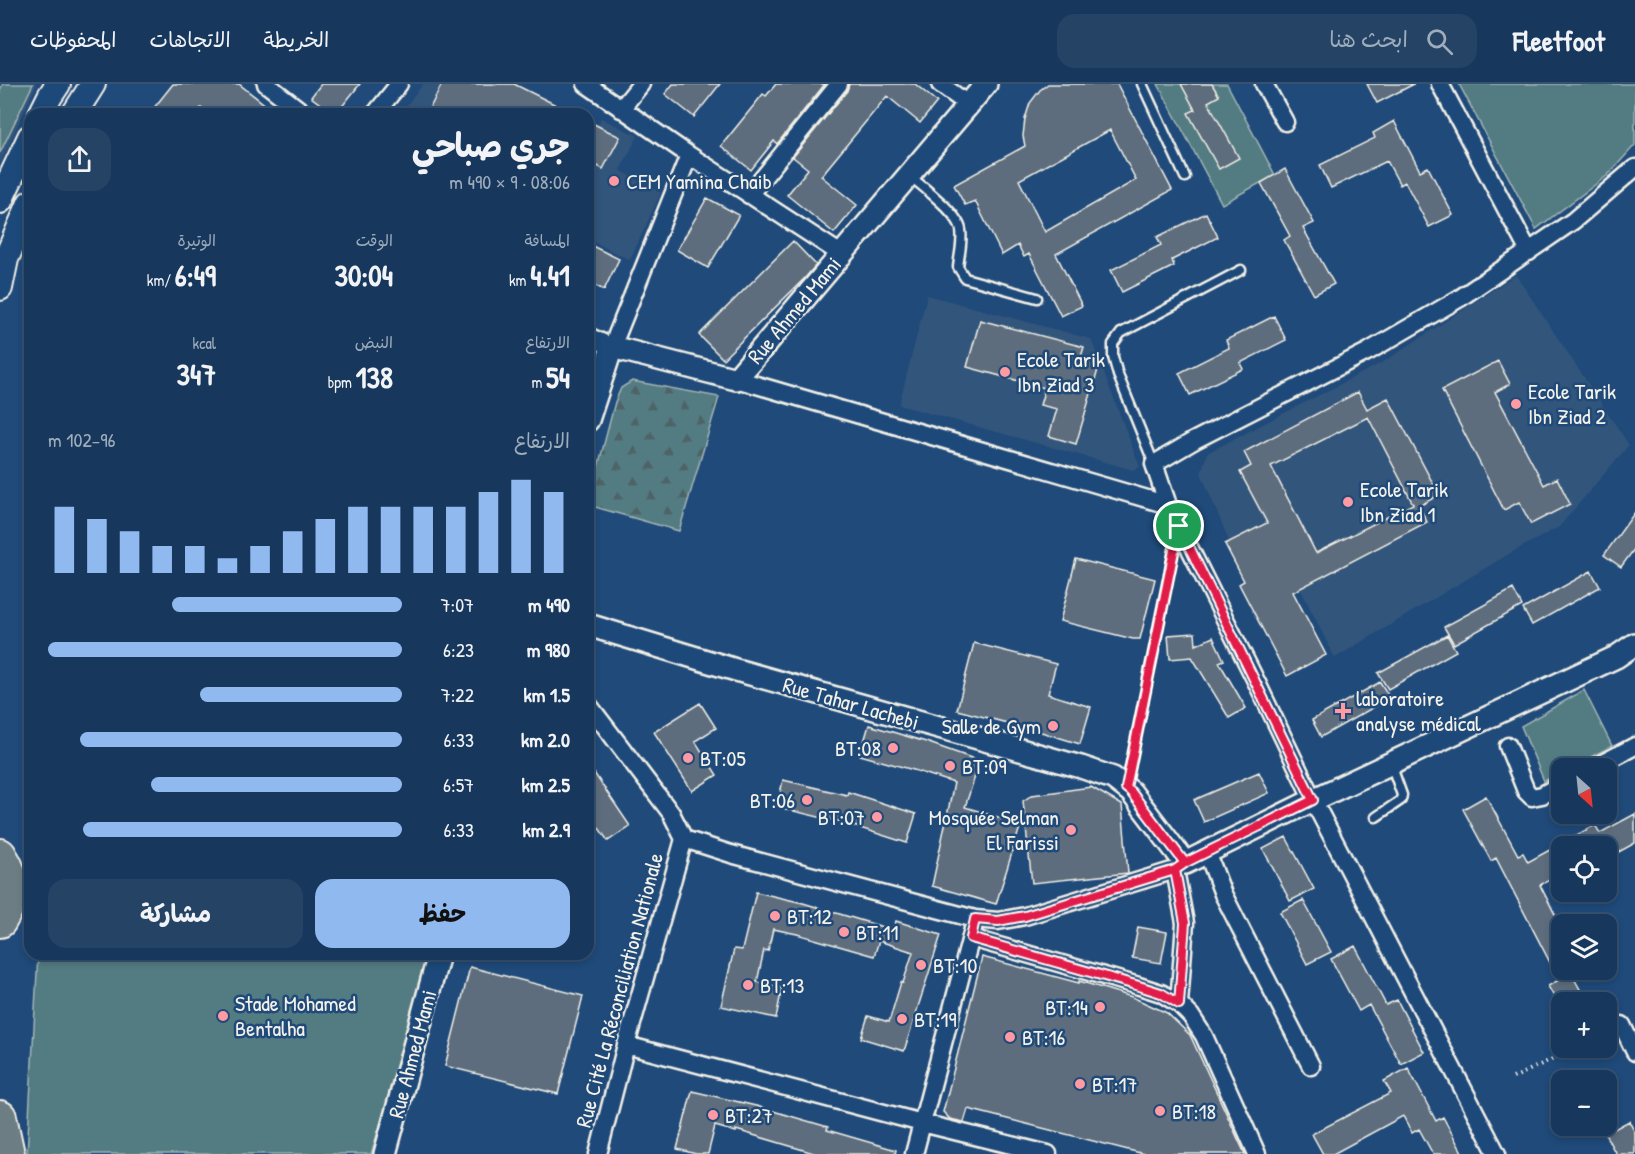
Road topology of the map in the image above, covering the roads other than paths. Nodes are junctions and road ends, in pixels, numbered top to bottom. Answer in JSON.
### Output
{"nodes":[{"id":1,"x":58,"y":84,"type":"edge"},
{"id":2,"x":93,"y":84,"type":"edge"},
{"id":3,"x":266,"y":84,"type":"edge"},
{"id":4,"x":399,"y":84,"type":"edge"},
{"id":5,"x":586,"y":84,"type":"edge"},
{"id":6,"x":641,"y":84,"type":"edge"},
{"id":7,"x":839,"y":84,"type":"edge"},
{"id":8,"x":940,"y":84,"type":"edge"},
{"id":9,"x":986,"y":84,"type":"edge"},
{"id":10,"x":1142,"y":84,"type":"edge"},
{"id":11,"x":1264,"y":84,"type":"edge"},
{"id":12,"x":1440,"y":84,"type":"edge"},
{"id":13,"x":969,"y":105,"type":"junction"},
{"id":14,"x":44,"y":108,"type":"edge"},
{"id":15,"x":78,"y":108,"type":"edge"},
{"id":16,"x":296,"y":108,"type":"edge"},
{"id":17,"x":380,"y":108,"type":"edge"},
{"id":18,"x":621,"y":109,"type":"junction"},
{"id":19,"x":1285,"y":122,"type":"dead end"},
{"id":20,"x":24,"y":149,"type":"edge"},
{"id":21,"x":689,"y":156,"type":"junction"},
{"id":22,"x":1635,"y":168,"type":"edge"},
{"id":23,"x":909,"y":175,"type":"junction"},
{"id":24,"x":1185,"y":177,"type":"dead end"},
{"id":25,"x":2,"y":193,"type":"edge"},
{"id":26,"x":749,"y":195,"type":"junction"},
{"id":27,"x":23,"y":234,"type":"edge"},
{"id":28,"x":1529,"y":252,"type":"junction"},
{"id":29,"x":841,"y":254,"type":"junction"},
{"id":30,"x":3,"y":264,"type":"edge"},
{"id":31,"x":1241,"y":270,"type":"dead end"},
{"id":32,"x":0,"y":288,"type":"edge"},
{"id":33,"x":1037,"y":298,"type":"dead end"},
{"id":34,"x":594,"y":339,"type":"edge"},
{"id":35,"x":612,"y":347,"type":"junction"},
{"id":36,"x":736,"y":380,"type":"junction"},
{"id":37,"x":594,"y":402,"type":"edge"},
{"id":38,"x":1154,"y":464,"type":"junction"},
{"id":39,"x":1168,"y":506,"type":"junction"},
{"id":40,"x":1179,"y":526,"type":"junction"},
{"id":41,"x":594,"y":627,"type":"edge"},
{"id":42,"x":1635,"y":644,"type":"edge"},
{"id":43,"x":594,"y":712,"type":"edge"},
{"id":44,"x":1508,"y":746,"type":"dead end"},
{"id":45,"x":1635,"y":746,"type":"edge"},
{"id":46,"x":1612,"y":758,"type":"edge"},
{"id":47,"x":1391,"y":763,"type":"junction"},
{"id":48,"x":1126,"y":788,"type":"junction"},
{"id":49,"x":1551,"y":790,"type":"edge"},
{"id":50,"x":1313,"y":800,"type":"junction"},
{"id":51,"x":1376,"y":817,"type":"dead end"},
{"id":52,"x":684,"y":839,"type":"junction"},
{"id":53,"x":1207,"y":852,"type":"junction"},
{"id":54,"x":0,"y":855,"type":"edge"},
{"id":55,"x":1180,"y":867,"type":"junction"},
{"id":56,"x":0,"y":883,"type":"edge"},
{"id":57,"x":0,"y":897,"type":"edge"},
{"id":58,"x":975,"y":919,"type":"junction"},
{"id":59,"x":0,"y":921,"type":"edge"},
{"id":60,"x":971,"y":938,"type":"junction"},
{"id":61,"x":437,"y":960,"type":"edge"},
{"id":62,"x":1179,"y":1004,"type":"junction"},
{"id":63,"x":1622,"y":1025,"type":"dead end"},
{"id":64,"x":626,"y":1045,"type":"junction"},
{"id":65,"x":1635,"y":1052,"type":"edge"},
{"id":66,"x":1311,"y":1066,"type":"dead end"},
{"id":67,"x":0,"y":1117,"type":"edge"},
{"id":68,"x":922,"y":1123,"type":"junction"},
{"id":69,"x":8,"y":1154,"type":"edge"},
{"id":70,"x":385,"y":1154,"type":"edge"},
{"id":71,"x":598,"y":1154,"type":"edge"},
{"id":72,"x":914,"y":1154,"type":"edge"},
{"id":73,"x":1048,"y":1154,"type":"edge"},
{"id":74,"x":1257,"y":1154,"type":"edge"},
{"id":75,"x":1497,"y":1154,"type":"edge"}],
"edges":[{"from":1,"to":14,"type":"main road"},
{"from":2,"to":15,"type":"main road"},
{"from":3,"to":16,"type":"street"},
{"from":4,"to":17,"type":"street"},
{"from":5,"to":18,"type":"street"},
{"from":6,"to":18,"type":"street"},
{"from":7,"to":26,"type":"street"},
{"from":8,"to":13,"type":"street"},
{"from":9,"to":13,"type":"street","name":"Rue Ahmed Mami"},
{"from":10,"to":24,"type":"lane"},
{"from":11,"to":19,"type":"street"},
{"from":12,"to":28,"type":"street"},
{"from":13,"to":23,"type":"street","name":"Rue Ahmed Mami"},
{"from":18,"to":21,"type":"street"},
{"from":20,"to":25,"type":"main road"},
{"from":21,"to":26,"type":"street"},
{"from":21,"to":35,"type":"street"},
{"from":22,"to":28,"type":"street"},
{"from":23,"to":29,"type":"street","name":"Rue Ahmed Mami"},
{"from":23,"to":33,"type":"lane"},
{"from":26,"to":29,"type":"street"},
{"from":27,"to":30,"type":"main road"},
{"from":28,"to":38,"type":"street"},
{"from":29,"to":36,"type":"street","name":"Rue Ahmed Mami"},
{"from":30,"to":32,"type":"main road"},
{"from":31,"to":38,"type":"lane"},
{"from":34,"to":35,"type":"street"},
{"from":35,"to":36,"type":"street","name":"Rue Ahmed Mami"},
{"from":35,"to":37,"type":"street"},
{"from":36,"to":39,"type":"street"},
{"from":38,"to":39,"type":"street"},
{"from":39,"to":40,"type":"street"},
{"from":40,"to":48,"type":"lane"},
{"from":40,"to":50,"type":"street"},
{"from":41,"to":48,"type":"street","name":"Rue Tahar Lachebi"},
{"from":42,"to":47,"type":"street"},
{"from":43,"to":52,"type":"street"},
{"from":44,"to":49,"type":"street"},
{"from":45,"to":46,"type":"street"},
{"from":47,"to":50,"type":"street"},
{"from":47,"to":51,"type":"lane"},
{"from":48,"to":55,"type":"street","name":"Rue Tahar Lachebi"},
{"from":50,"to":53,"type":"street"},
{"from":50,"to":75,"type":"street"},
{"from":52,"to":58,"type":"street"},
{"from":52,"to":64,"type":"street","name":"Rue Cité La Réconciliation Nationale"},
{"from":53,"to":55,"type":"street"},
{"from":53,"to":66,"type":"street"},
{"from":54,"to":59,"type":"highway"},
{"from":55,"to":58,"type":"street"},
{"from":55,"to":62,"type":"street"},
{"from":56,"to":57,"type":"highway"},
{"from":58,"to":60,"type":"street"},
{"from":60,"to":62,"type":"street"},
{"from":60,"to":68,"type":"street"},
{"from":61,"to":70,"type":"street","name":"Rue Ahmed Mami"},
{"from":62,"to":74,"type":"street"},
{"from":63,"to":65,"type":"street"},
{"from":64,"to":68,"type":"street"},
{"from":64,"to":71,"type":"street","name":"Rue Cité La Réconciliation Nationale"},
{"from":67,"to":69,"type":"highway"},
{"from":68,"to":72,"type":"street"},
{"from":68,"to":73,"type":"street"}]}
